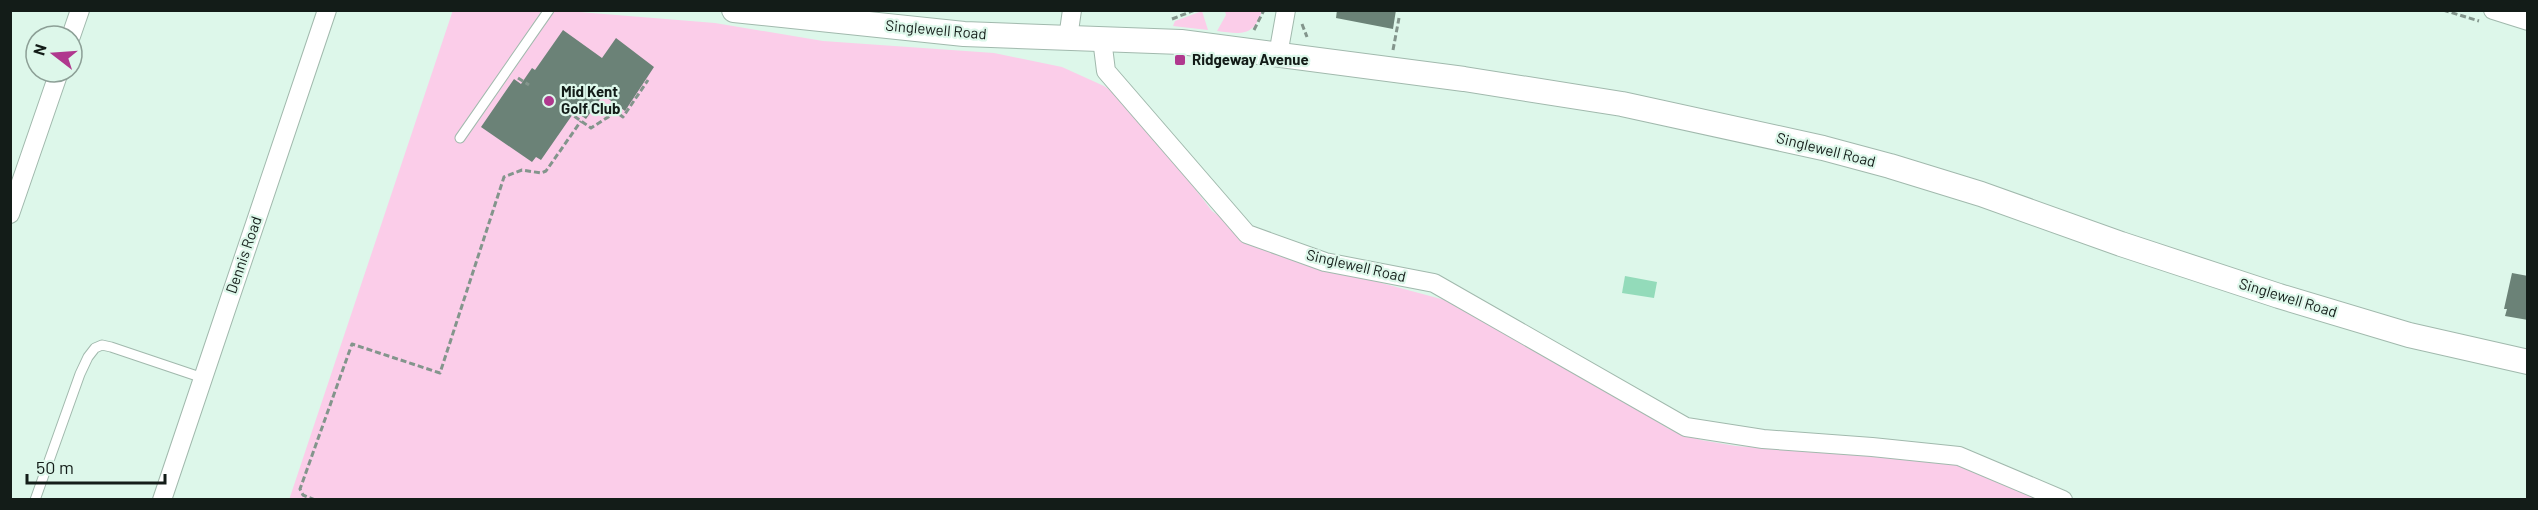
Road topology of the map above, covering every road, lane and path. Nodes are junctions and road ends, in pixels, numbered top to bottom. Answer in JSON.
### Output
{"nodes":[{"id":1,"x":327,"y":10,"type":"edge"},
{"id":2,"x":549,"y":10,"type":"edge"},
{"id":3,"x":735,"y":10,"type":"edge"},
{"id":4,"x":1072,"y":10,"type":"edge"},
{"id":5,"x":1195,"y":10,"type":"edge"},
{"id":6,"x":1264,"y":10,"type":"edge"},
{"id":7,"x":1286,"y":10,"type":"edge"},
{"id":8,"x":2493,"y":10,"type":"edge"},
{"id":9,"x":1399,"y":18,"type":"dead end"},
{"id":10,"x":1169,"y":20,"type":"dead end"},
{"id":11,"x":2528,"y":21,"type":"edge"},
{"id":12,"x":1257,"y":27,"type":"dead end"},
{"id":13,"x":1068,"y":38,"type":"junction"},
{"id":14,"x":1102,"y":39,"type":"junction"},
{"id":15,"x":1278,"y":55,"type":"junction"},
{"id":16,"x":1392,"y":57,"type":"dead end"},
{"id":17,"x":648,"y":80,"type":"dead end"},
{"id":18,"x":55,"y":84,"type":"edge"},
{"id":19,"x":567,"y":111,"type":"dead end"},
{"id":20,"x":581,"y":121,"type":"junction"},
{"id":21,"x":460,"y":138,"type":"dead end"},
{"id":22,"x":10,"y":214,"type":"edge"},
{"id":23,"x":2528,"y":362,"type":"edge"},
{"id":24,"x":203,"y":378,"type":"junction"},
{"id":25,"x":35,"y":500,"type":"edge"},
{"id":26,"x":162,"y":500,"type":"edge"},
{"id":27,"x":315,"y":500,"type":"edge"},
{"id":28,"x":2064,"y":500,"type":"edge"}],
"edges":[{"from":1,"to":24,"type":"street","name":"Dennis Road"},
{"from":2,"to":21,"type":"lane"},
{"from":3,"to":13,"type":"street","name":"Singlewell Road"},
{"from":4,"to":13,"type":"street"},
{"from":5,"to":10,"type":"path"},
{"from":6,"to":12,"type":"path"},
{"from":7,"to":15,"type":"street"},
{"from":8,"to":11,"type":"street"},
{"from":9,"to":16,"type":"path"},
{"from":13,"to":14,"type":"street","name":"Singlewell Road"},
{"from":14,"to":15,"type":"street","name":"Singlewell Road"},
{"from":14,"to":28,"type":"street","name":"Singlewell Road"},
{"from":15,"to":23,"type":"street","name":"Singlewell Road"},
{"from":17,"to":20,"type":"path"},
{"from":18,"to":22,"type":"street"},
{"from":19,"to":20,"type":"path"},
{"from":20,"to":27,"type":"path"},
{"from":24,"to":25,"type":"lane"},
{"from":24,"to":26,"type":"street","name":"Dennis Road"}]}
